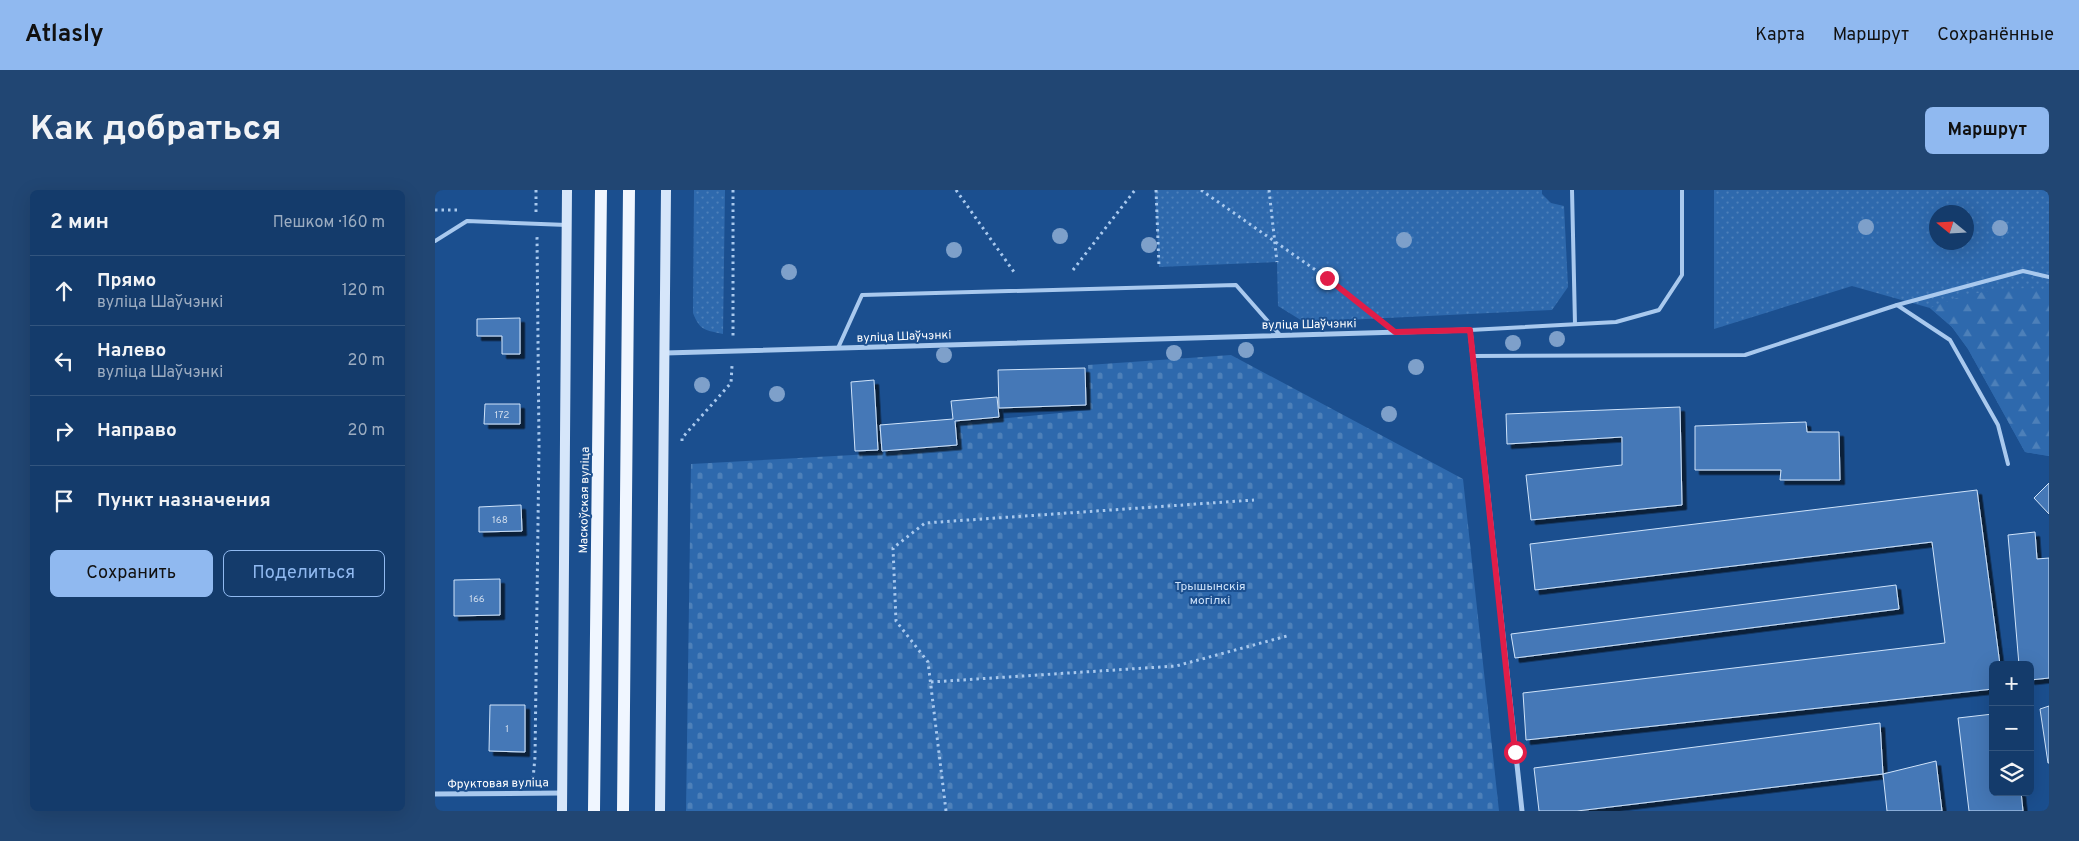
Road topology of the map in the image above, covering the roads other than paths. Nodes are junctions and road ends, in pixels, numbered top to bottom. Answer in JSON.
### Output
{"nodes":[{"id":1,"x":567,"y":190,"type":"edge"},
{"id":2,"x":601,"y":190,"type":"edge"},
{"id":3,"x":629,"y":190,"type":"edge"},
{"id":4,"x":666,"y":190,"type":"edge"},
{"id":5,"x":1572,"y":190,"type":"edge"},
{"id":6,"x":1682,"y":190,"type":"edge"},
{"id":7,"x":567,"y":225,"type":"junction"},
{"id":8,"x":435,"y":241,"type":"edge"},
{"id":9,"x":2049,"y":277,"type":"edge"},
{"id":10,"x":1897,"y":305,"type":"junction"},
{"id":11,"x":1575,"y":324,"type":"junction"},
{"id":12,"x":1470,"y":330,"type":"junction"},
{"id":13,"x":1280,"y":335,"type":"junction"},
{"id":14,"x":838,"y":348,"type":"junction"},
{"id":15,"x":664,"y":353,"type":"junction"},
{"id":16,"x":1473,"y":356,"type":"junction"},
{"id":17,"x":2008,"y":464,"type":"dead end"},
{"id":18,"x":562,"y":793,"type":"junction"},
{"id":19,"x":435,"y":794,"type":"edge"},
{"id":20,"x":562,"y":811,"type":"edge"},
{"id":21,"x":594,"y":811,"type":"edge"},
{"id":22,"x":623,"y":811,"type":"edge"},
{"id":23,"x":660,"y":811,"type":"edge"},
{"id":24,"x":1522,"y":811,"type":"edge"}],
"edges":[{"from":1,"to":7,"type":"street","name":"Маскоўская вуліца"},
{"from":2,"to":21,"type":"main road","name":"Маскоўская вуліца"},
{"from":3,"to":22,"type":"main road"},
{"from":4,"to":15,"type":"street"},
{"from":5,"to":11,"type":"lane"},
{"from":6,"to":11,"type":"lane"},
{"from":7,"to":8,"type":"lane"},
{"from":7,"to":18,"type":"street","name":"Маскоўская вуліца"},
{"from":9,"to":10,"type":"lane"},
{"from":10,"to":16,"type":"lane"},
{"from":10,"to":17,"type":"lane"},
{"from":11,"to":12,"type":"lane"},
{"from":12,"to":13,"type":"street","name":"вуліца Шаўчэнкі"},
{"from":12,"to":16,"type":"street"},
{"from":13,"to":14,"type":"street","name":"вуліца Шаўчэнкі"},
{"from":13,"to":14,"type":"lane"},
{"from":14,"to":15,"type":"street","name":"вуліца Шаўчэнкі"},
{"from":15,"to":23,"type":"street"},
{"from":16,"to":24,"type":"street"},
{"from":18,"to":19,"type":"street","name":"Фруктовая вуліца"},
{"from":18,"to":20,"type":"street","name":"Маскоўская вуліца"}]}
